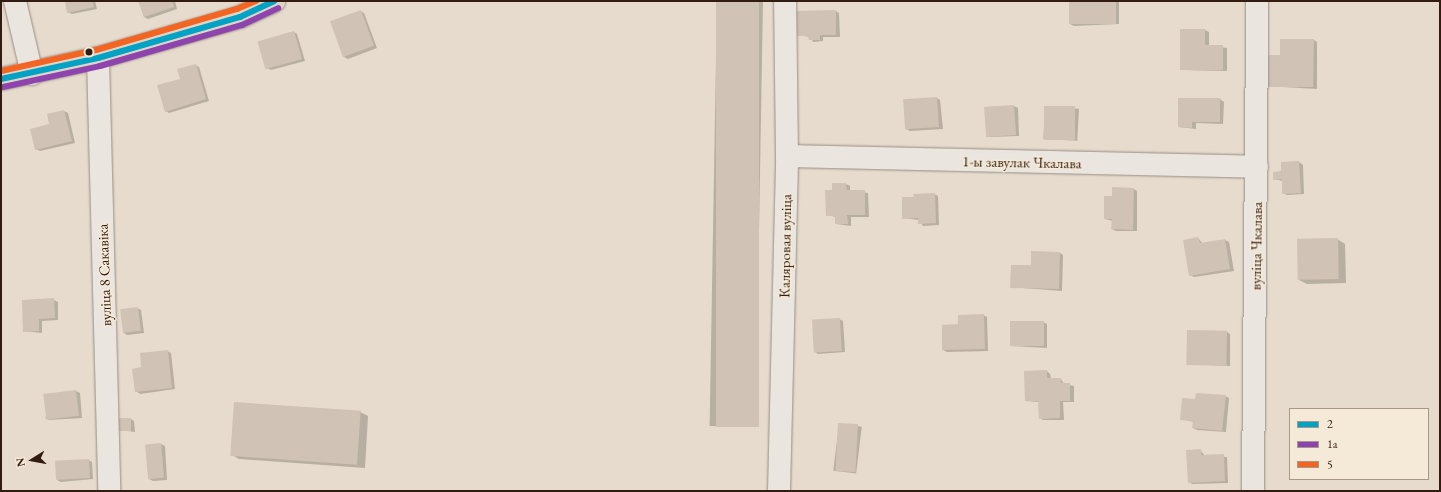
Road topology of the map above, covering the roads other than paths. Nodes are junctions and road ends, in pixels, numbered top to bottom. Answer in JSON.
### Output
{"nodes":[{"id":1,"x":15,"y":1,"type":"edge"},
{"id":2,"x":275,"y":1,"type":"edge"},
{"id":3,"x":785,"y":1,"type":"edge"},
{"id":4,"x":1257,"y":1,"type":"edge"},
{"id":5,"x":98,"y":58,"type":"junction"},
{"id":6,"x":32,"y":74,"type":"junction"},
{"id":7,"x":1,"y":79,"type":"edge"},
{"id":8,"x":787,"y":156,"type":"junction"},
{"id":9,"x":1257,"y":167,"type":"junction"},
{"id":10,"x":109,"y":491,"type":"edge"},
{"id":11,"x":779,"y":491,"type":"edge"},
{"id":12,"x":1253,"y":491,"type":"edge"}],
"edges":[{"from":1,"to":6,"type":"street"},
{"from":2,"to":5,"type":"main road"},
{"from":3,"to":8,"type":"street","name":"Каляровая вуліца"},
{"from":4,"to":9,"type":"street","name":"вуліца Чкалава"},
{"from":5,"to":6,"type":"main road"},
{"from":5,"to":10,"type":"street","name":"вуліца 8 Сакавіка"},
{"from":6,"to":7,"type":"main road"},
{"from":8,"to":9,"type":"street","name":"1-ы завулак Чкалава"},
{"from":8,"to":11,"type":"street","name":"Каляровая вуліца"},
{"from":9,"to":12,"type":"street","name":"вуліца Чкалава"}]}
